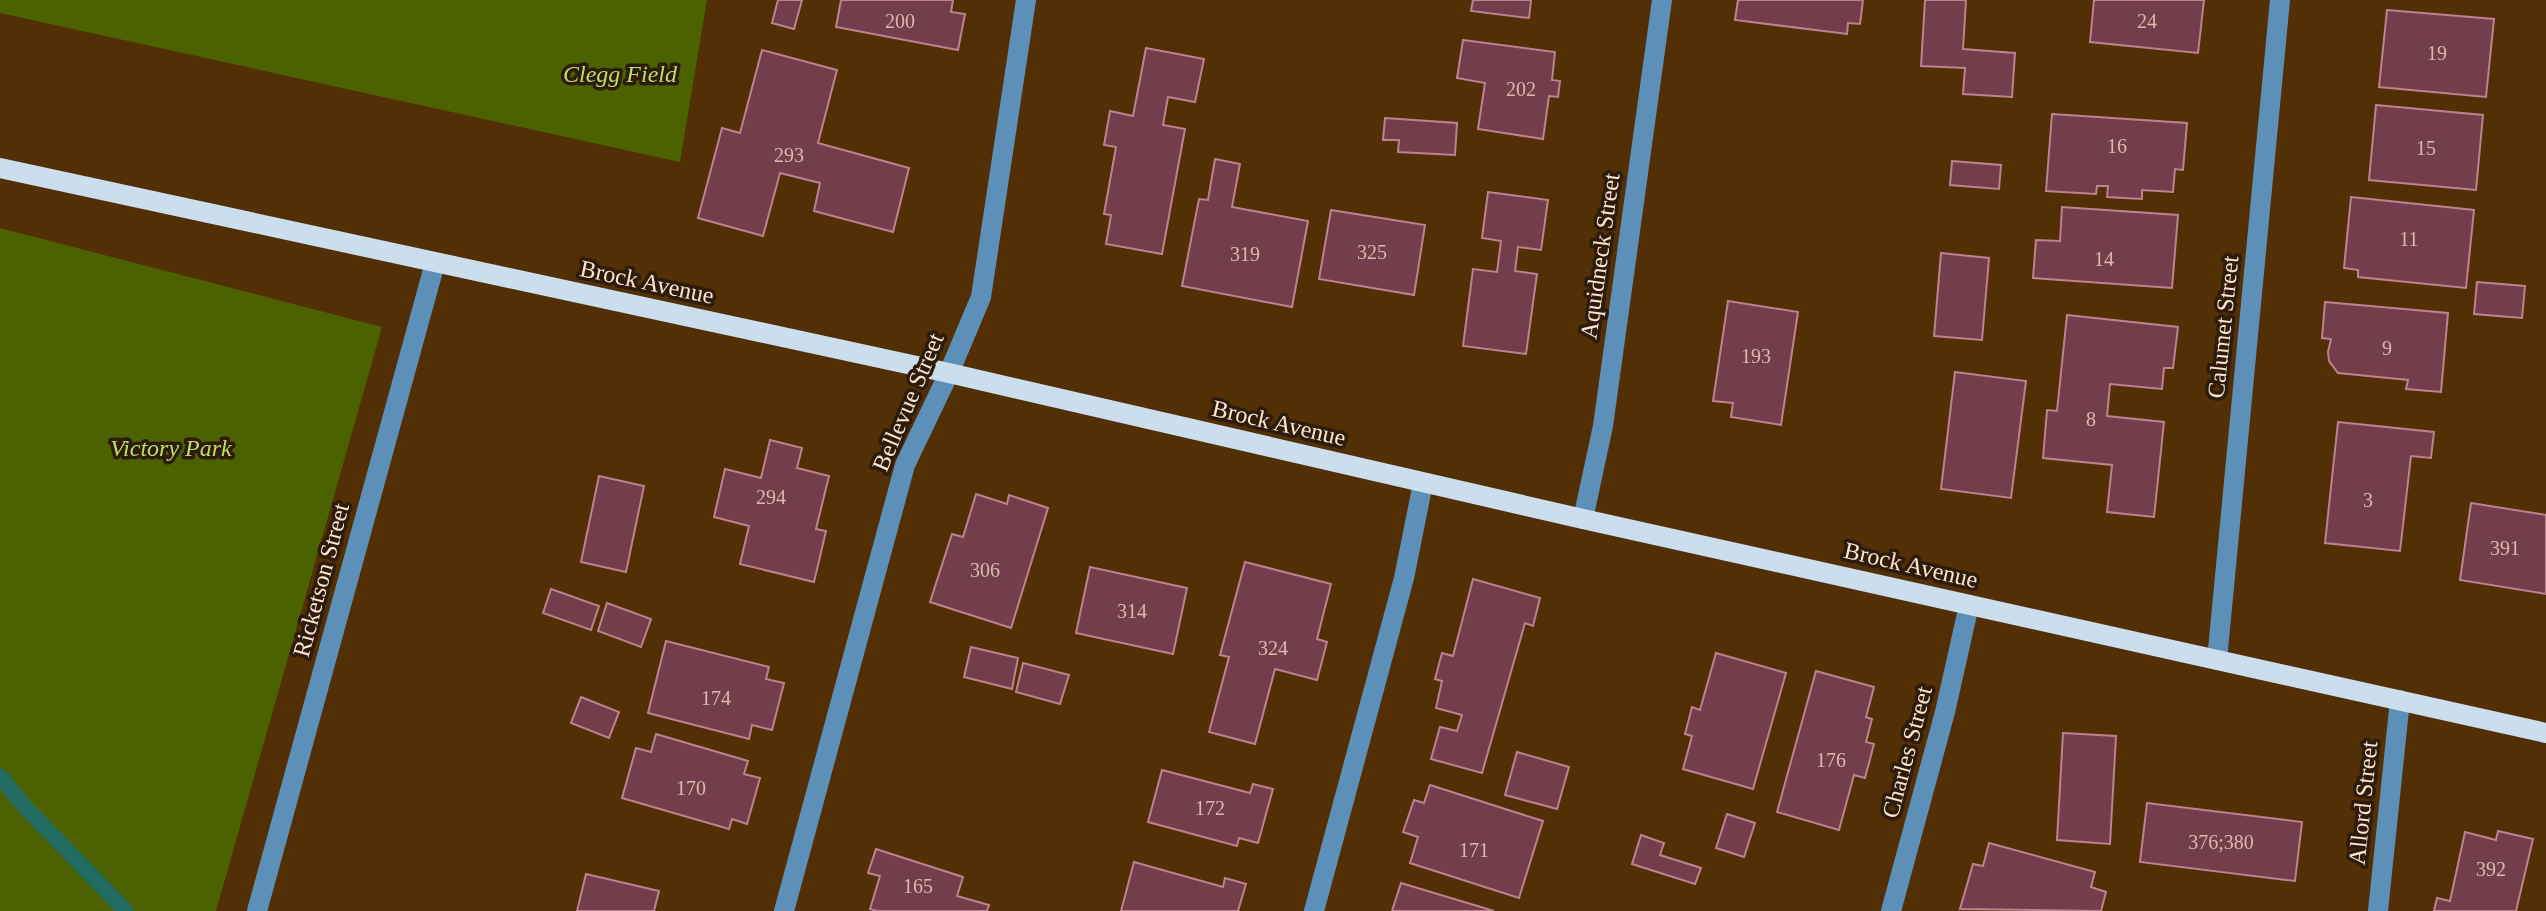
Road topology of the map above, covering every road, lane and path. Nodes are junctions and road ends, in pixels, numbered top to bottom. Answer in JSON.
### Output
{"nodes":[{"id":1,"x":1026,"y":0,"type":"edge"},
{"id":2,"x":1662,"y":0,"type":"edge"},
{"id":3,"x":2280,"y":0,"type":"edge"},
{"id":4,"x":0,"y":168,"type":"edge"},
{"id":5,"x":435,"y":263,"type":"junction"},
{"id":6,"x":949,"y":373,"type":"junction"},
{"id":7,"x":1423,"y":483,"type":"junction"},
{"id":8,"x":1583,"y":519,"type":"junction"},
{"id":9,"x":1969,"y":605,"type":"junction"},
{"id":10,"x":2217,"y":660,"type":"junction"},
{"id":11,"x":2400,"y":700,"type":"junction"},
{"id":12,"x":2546,"y":733,"type":"edge"},
{"id":13,"x":257,"y":911,"type":"edge"},
{"id":14,"x":784,"y":911,"type":"edge"},
{"id":15,"x":1314,"y":911,"type":"edge"},
{"id":16,"x":1891,"y":911,"type":"edge"},
{"id":17,"x":2378,"y":911,"type":"edge"}],
"edges":[{"from":1,"to":6,"type":"street","name":"Bellevue Street"},
{"from":2,"to":8,"type":"street","name":"Aquidneck Street"},
{"from":3,"to":10,"type":"street","name":"Calumet Street"},
{"from":4,"to":5,"type":"main road","name":"Brock Avenue"},
{"from":5,"to":6,"type":"main road","name":"Brock Avenue"},
{"from":5,"to":13,"type":"street","name":"Ricketson Street"},
{"from":6,"to":7,"type":"main road","name":"Brock Avenue"},
{"from":6,"to":14,"type":"street","name":"Bellevue Street"},
{"from":7,"to":8,"type":"main road","name":"Brock Avenue"},
{"from":7,"to":15,"type":"street"},
{"from":8,"to":9,"type":"main road","name":"Brock Avenue"},
{"from":9,"to":10,"type":"main road","name":"Brock Avenue"},
{"from":9,"to":16,"type":"street","name":"Charles Street"},
{"from":10,"to":11,"type":"main road","name":"Brock Avenue"},
{"from":11,"to":12,"type":"main road","name":"Brock Avenue"},
{"from":11,"to":17,"type":"street","name":"Allord Street"}]}
